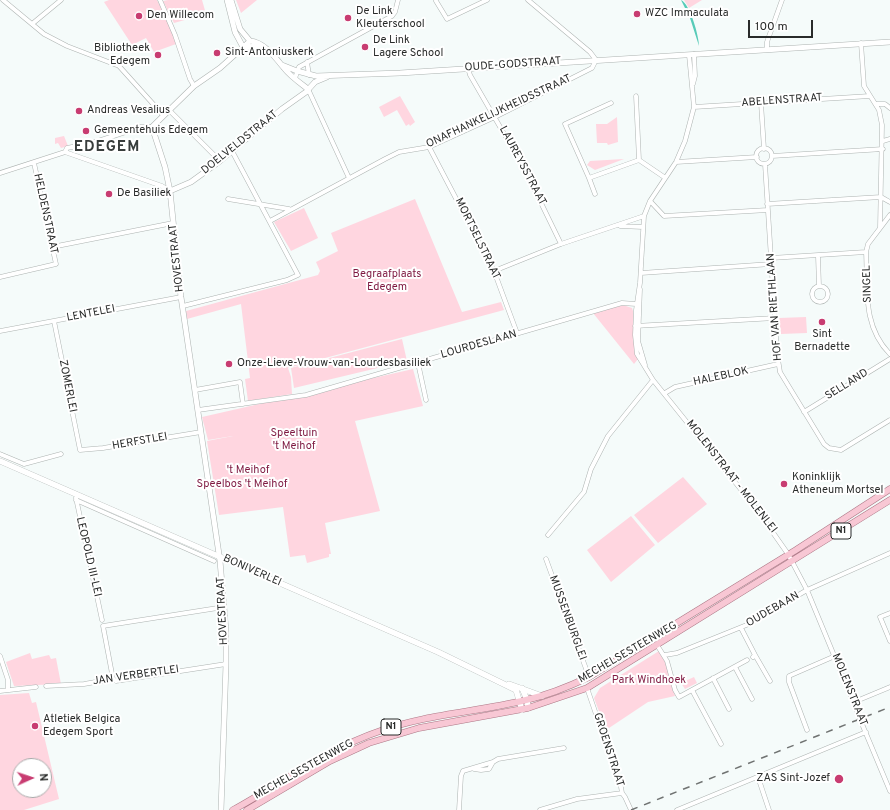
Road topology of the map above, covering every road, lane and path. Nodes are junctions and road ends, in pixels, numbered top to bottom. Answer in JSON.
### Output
{"nodes":[{"id":1,"x":3,"y":0,"type":"edge"},
{"id":2,"x":61,"y":0,"type":"edge"},
{"id":3,"x":160,"y":0,"type":"edge"},
{"id":4,"x":226,"y":0,"type":"edge"},
{"id":5,"x":231,"y":0,"type":"edge"},
{"id":6,"x":398,"y":0,"type":"edge"},
{"id":7,"x":487,"y":0,"type":"edge"},
{"id":8,"x":528,"y":0,"type":"edge"},
{"id":9,"x":782,"y":0,"type":"edge"},
{"id":10,"x":436,"y":1,"type":"edge"},
{"id":11,"x":234,"y":22,"type":"junction"},
{"id":12,"x":32,"y":24,"type":"junction"},
{"id":13,"x":890,"y":42,"type":"edge"},
{"id":14,"x":861,"y":43,"type":"junction"},
{"id":15,"x":250,"y":44,"type":"junction"},
{"id":16,"x":243,"y":47,"type":"junction"},
{"id":17,"x":767,"y":49,"type":"junction"},
{"id":18,"x":692,"y":55,"type":"junction"},
{"id":19,"x":596,"y":60,"type":"junction"},
{"id":20,"x":308,"y":62,"type":"junction"},
{"id":21,"x":281,"y":64,"type":"junction"},
{"id":22,"x":468,"y":68,"type":"junction"},
{"id":23,"x":297,"y":71,"type":"junction"},
{"id":24,"x":309,"y":75,"type":"junction"},
{"id":25,"x":332,"y":76,"type":"junction"},
{"id":26,"x":295,"y":78,"type":"junction"},
{"id":27,"x":194,"y":86,"type":"junction"},
{"id":28,"x":308,"y":89,"type":"junction"},
{"id":29,"x":636,"y":96,"type":"dead end"},
{"id":30,"x":870,"y":96,"type":"junction"},
{"id":31,"x":761,"y":102,"type":"junction"},
{"id":32,"x":611,"y":103,"type":"dead end"},
{"id":33,"x":876,"y":104,"type":"junction"},
{"id":34,"x":694,"y":107,"type":"junction"},
{"id":35,"x":890,"y":108,"type":"edge"},
{"id":36,"x":169,"y":110,"type":"junction"},
{"id":37,"x":163,"y":115,"type":"junction"},
{"id":38,"x":495,"y":117,"type":"junction"},
{"id":39,"x":152,"y":127,"type":"junction"},
{"id":40,"x":890,"y":139,"type":"edge"},
{"id":41,"x":883,"y":141,"type":"junction"},
{"id":42,"x":429,"y":147,"type":"junction"},
{"id":43,"x":764,"y":149,"type":"junction"},
{"id":44,"x":883,"y":149,"type":"junction"},
{"id":45,"x":232,"y":151,"type":"junction"},
{"id":46,"x":65,"y":152,"type":"junction"},
{"id":47,"x":772,"y":156,"type":"junction"},
{"id":48,"x":757,"y":157,"type":"junction"},
{"id":49,"x":639,"y":160,"type":"junction"},
{"id":50,"x":220,"y":161,"type":"junction"},
{"id":51,"x":676,"y":162,"type":"junction"},
{"id":52,"x":34,"y":163,"type":"junction"},
{"id":53,"x":765,"y":164,"type":"junction"},
{"id":54,"x":0,"y":173,"type":"edge"},
{"id":55,"x":349,"y":178,"type":"junction"},
{"id":56,"x":589,"y":178,"type":"junction"},
{"id":57,"x":664,"y":178,"type":"junction"},
{"id":58,"x":170,"y":190,"type":"junction"},
{"id":59,"x":595,"y":194,"type":"dead end"},
{"id":60,"x":881,"y":197,"type":"junction"},
{"id":61,"x":228,"y":199,"type":"dead end"},
{"id":62,"x":650,"y":201,"type":"junction"},
{"id":63,"x":890,"y":202,"type":"edge"},
{"id":64,"x":767,"y":204,"type":"junction"},
{"id":65,"x":261,"y":206,"type":"junction"},
{"id":66,"x":289,"y":209,"type":"junction"},
{"id":67,"x":768,"y":210,"type":"junction"},
{"id":68,"x":890,"y":215,"type":"edge"},
{"id":69,"x":644,"y":216,"type":"junction"},
{"id":70,"x":270,"y":221,"type":"junction"},
{"id":71,"x":173,"y":223,"type":"junction"},
{"id":72,"x":618,"y":226,"type":"junction"},
{"id":73,"x":643,"y":227,"type":"junction"},
{"id":74,"x":880,"y":228,"type":"junction"},
{"id":75,"x":562,"y":244,"type":"junction"},
{"id":76,"x":52,"y":247,"type":"junction"},
{"id":77,"x":866,"y":252,"type":"junction"},
{"id":78,"x":818,"y":256,"type":"junction"},
{"id":79,"x":771,"y":258,"type":"junction"},
{"id":80,"x":771,"y":264,"type":"junction"},
{"id":81,"x":494,"y":271,"type":"junction"},
{"id":82,"x":641,"y":273,"type":"junction"},
{"id":83,"x":0,"y":277,"type":"edge"},
{"id":84,"x":640,"y":283,"type":"junction"},
{"id":85,"x":819,"y":286,"type":"dead end"},
{"id":86,"x":181,"y":297,"type":"junction"},
{"id":87,"x":636,"y":304,"type":"junction"},
{"id":88,"x":183,"y":306,"type":"junction"},
{"id":89,"x":775,"y":318,"type":"junction"},
{"id":90,"x":54,"y":321,"type":"junction"},
{"id":91,"x":637,"y":326,"type":"junction"},
{"id":92,"x":0,"y":331,"type":"edge"},
{"id":93,"x":517,"y":334,"type":"junction"},
{"id":94,"x":890,"y":354,"type":"edge"},
{"id":95,"x":890,"y":359,"type":"edge"},
{"id":96,"x":418,"y":362,"type":"junction"},
{"id":97,"x":778,"y":364,"type":"junction"},
{"id":98,"x":653,"y":380,"type":"junction"},
{"id":99,"x":195,"y":390,"type":"junction"},
{"id":100,"x":665,"y":393,"type":"junction"},
{"id":101,"x":426,"y":400,"type":"dead end"},
{"id":102,"x":243,"y":404,"type":"junction"},
{"id":103,"x":198,"y":410,"type":"junction"},
{"id":104,"x":804,"y":412,"type":"junction"},
{"id":105,"x":890,"y":420,"type":"edge"},
{"id":106,"x":201,"y":432,"type":"junction"},
{"id":107,"x":80,"y":450,"type":"joint"},
{"id":108,"x":0,"y":454,"type":"edge"},
{"id":109,"x":61,"y":454,"type":"dead end"},
{"id":110,"x":0,"y":461,"type":"edge"},
{"id":111,"x":24,"y":464,"type":"junction"},
{"id":112,"x":23,"y":472,"type":"junction"},
{"id":113,"x":890,"y":489,"type":"edge"},
{"id":114,"x":76,"y":497,"type":"junction"},
{"id":115,"x":890,"y":500,"type":"edge"},
{"id":116,"x":548,"y":535,"type":"dead end"},
{"id":117,"x":890,"y":553,"type":"edge"},
{"id":118,"x":788,"y":554,"type":"junction"},
{"id":119,"x":220,"y":556,"type":"junction"},
{"id":120,"x":546,"y":559,"type":"dead end"},
{"id":121,"x":792,"y":560,"type":"junction"},
{"id":122,"x":214,"y":561,"type":"dead end"},
{"id":123,"x":807,"y":590,"type":"junction"},
{"id":124,"x":224,"y":607,"type":"junction"},
{"id":125,"x":890,"y":613,"type":"edge"},
{"id":126,"x":102,"y":620,"type":"dead end"},
{"id":127,"x":741,"y":628,"type":"junction"},
{"id":128,"x":890,"y":641,"type":"edge"},
{"id":129,"x":657,"y":645,"type":"junction"},
{"id":130,"x":0,"y":656,"type":"edge"},
{"id":131,"x":665,"y":656,"type":"junction"},
{"id":132,"x":834,"y":656,"type":"junction"},
{"id":133,"x":746,"y":660,"type":"dead end"},
{"id":134,"x":226,"y":664,"type":"junction"},
{"id":135,"x":734,"y":667,"type":"junction"},
{"id":136,"x":589,"y":677,"type":"junction"},
{"id":137,"x":713,"y":678,"type":"junction"},
{"id":138,"x":113,"y":679,"type":"junction"},
{"id":139,"x":770,"y":681,"type":"dead end"},
{"id":140,"x":503,"y":682,"type":"junction"},
{"id":141,"x":46,"y":686,"type":"dead end"},
{"id":142,"x":36,"y":687,"type":"dead end"},
{"id":143,"x":890,"y":687,"type":"edge"},
{"id":144,"x":522,"y":688,"type":"junction"},
{"id":145,"x":587,"y":688,"type":"junction"},
{"id":146,"x":8,"y":690,"type":"junction"},
{"id":147,"x":692,"y":690,"type":"junction"},
{"id":148,"x":0,"y":691,"type":"edge"},
{"id":149,"x":542,"y":696,"type":"junction"},
{"id":150,"x":752,"y":699,"type":"dead end"},
{"id":151,"x":524,"y":701,"type":"junction"},
{"id":152,"x":854,"y":702,"type":"junction"},
{"id":153,"x":525,"y":709,"type":"junction"},
{"id":154,"x":729,"y":709,"type":"dead end"},
{"id":155,"x":807,"y":730,"type":"dead end"},
{"id":156,"x":866,"y":732,"type":"junction"},
{"id":157,"x":720,"y":744,"type":"dead end"},
{"id":158,"x":564,"y":748,"type":"dead end"},
{"id":159,"x":758,"y":777,"type":"junction"},
{"id":160,"x":890,"y":791,"type":"edge"},
{"id":161,"x":622,"y":793,"type":"junction"},
{"id":162,"x":630,"y":808,"type":"edge"},
{"id":163,"x":221,"y":810,"type":"edge"},
{"id":164,"x":233,"y":810,"type":"edge"},
{"id":165,"x":248,"y":810,"type":"edge"},
{"id":166,"x":459,"y":810,"type":"edge"},
{"id":167,"x":540,"y":810,"type":"edge"},
{"id":168,"x":677,"y":810,"type":"edge"},
{"id":169,"x":769,"y":810,"type":"edge"}],
"edges":[{"from":1,"to":12,"type":"street"},
{"from":2,"to":12,"type":"street"},
{"from":3,"to":27,"type":"street"},
{"from":4,"to":11,"type":"street"},
{"from":5,"to":11,"type":"street"},
{"from":6,"to":20,"type":"street"},
{"from":7,"to":10,"type":"street"},
{"from":8,"to":19,"type":"street"},
{"from":9,"to":17,"type":"street"},
{"from":11,"to":15,"type":"street"},
{"from":11,"to":16,"type":"street"},
{"from":12,"to":37,"type":"street"},
{"from":13,"to":14,"type":"street","name":"OUDE-GODSTRAAT"},
{"from":14,"to":17,"type":"street","name":"OUDE-GODSTRAAT"},
{"from":14,"to":30,"type":"street"},
{"from":15,"to":16,"type":"street"},
{"from":15,"to":21,"type":"street"},
{"from":16,"to":27,"type":"street"},
{"from":17,"to":18,"type":"street","name":"OUDE-GODSTRAAT"},
{"from":18,"to":19,"type":"street","name":"OUDE-GODSTRAAT"},
{"from":18,"to":34,"type":"street"},
{"from":19,"to":22,"type":"street","name":"OUDE-GODSTRAAT"},
{"from":19,"to":38,"type":"street","name":"ONAFHANKELIJKHEIDSSTRAAT"},
{"from":20,"to":23,"type":"street"},
{"from":20,"to":24,"type":"street"},
{"from":21,"to":23,"type":"street","name":"OUDE-GODSTRAAT"},
{"from":21,"to":26,"type":"street"},
{"from":22,"to":25,"type":"street","name":"OUDE-GODSTRAAT"},
{"from":22,"to":38,"type":"street","name":"LAUREYSSTRAAT"},
{"from":23,"to":24,"type":"street","name":"OUDE-GODSTRAAT"},
{"from":23,"to":26,"type":"street"},
{"from":24,"to":25,"type":"street","name":"OUDE-GODSTRAAT"},
{"from":24,"to":28,"type":"street"},
{"from":25,"to":28,"type":"street","name":"OUDE-GODSTRAAT"},
{"from":26,"to":28,"type":"street"},
{"from":27,"to":36,"type":"street"},
{"from":28,"to":45,"type":"street","name":"DOELVELDSTRAAT"},
{"from":28,"to":55,"type":"street"},
{"from":29,"to":49,"type":"street"},
{"from":30,"to":31,"type":"street","name":"ABELENSTRAAT"},
{"from":30,"to":33,"type":"street"},
{"from":31,"to":34,"type":"street","name":"ABELENSTRAAT"},
{"from":31,"to":43,"type":"street"},
{"from":32,"to":56,"type":"street"},
{"from":33,"to":35,"type":"street"},
{"from":33,"to":41,"type":"street"},
{"from":34,"to":51,"type":"street"},
{"from":36,"to":37,"type":"street"},
{"from":36,"to":50,"type":"street"},
{"from":37,"to":39,"type":"street"},
{"from":38,"to":42,"type":"street","name":"ONAFHANKELIJKHEIDSSTRAAT"},
{"from":38,"to":75,"type":"street","name":"LAUREYSSTRAAT"},
{"from":39,"to":46,"type":"street"},
{"from":39,"to":58,"type":"street","name":"HOVESTRAAT"},
{"from":40,"to":41,"type":"street"},
{"from":41,"to":44,"type":"street"},
{"from":42,"to":55,"type":"street","name":"ONAFHANKELIJKHEIDSSTRAAT"},
{"from":42,"to":81,"type":"street","name":"MORTSELSTRAAT"},
{"from":43,"to":47,"type":"street"},
{"from":43,"to":48,"type":"street"},
{"from":44,"to":47,"type":"street"},
{"from":44,"to":60,"type":"street"},
{"from":45,"to":50,"type":"street","name":"DOELVELDSTRAAT"},
{"from":45,"to":65,"type":"street"},
{"from":46,"to":52,"type":"street"},
{"from":46,"to":58,"type":"street"},
{"from":47,"to":53,"type":"street"},
{"from":48,"to":51,"type":"street"},
{"from":48,"to":53,"type":"street"},
{"from":49,"to":56,"type":"street"},
{"from":49,"to":57,"type":"street"},
{"from":50,"to":58,"type":"street","name":"DOELVELDSTRAAT"},
{"from":51,"to":57,"type":"street"},
{"from":52,"to":54,"type":"street"},
{"from":52,"to":76,"type":"street","name":"HELDENSTRAAT"},
{"from":53,"to":64,"type":"street","name":"HOF VAN RIETHLAAN"},
{"from":55,"to":66,"type":"street","name":"ONAFHANKELIJKHEIDSSTRAAT"},
{"from":56,"to":59,"type":"street"},
{"from":57,"to":62,"type":"street"},
{"from":58,"to":71,"type":"street","name":"HOVESTRAAT"},
{"from":60,"to":63,"type":"street"},
{"from":60,"to":64,"type":"street"},
{"from":60,"to":74,"type":"street"},
{"from":61,"to":65,"type":"street"},
{"from":62,"to":67,"type":"street"},
{"from":62,"to":69,"type":"street"},
{"from":64,"to":67,"type":"street","name":"HOF VAN RIETHLAAN"},
{"from":65,"to":66,"type":"street"},
{"from":65,"to":70,"type":"street"},
{"from":66,"to":70,"type":"street","name":"ONAFHANKELIJKHEIDSSTRAAT"},
{"from":67,"to":79,"type":"street","name":"HOF VAN RIETHLAAN"},
{"from":68,"to":74,"type":"street","name":"SINGEL"},
{"from":69,"to":72,"type":"street"},
{"from":69,"to":73,"type":"street"},
{"from":70,"to":88,"type":"street"},
{"from":71,"to":76,"type":"street"},
{"from":71,"to":86,"type":"street","name":"HOVESTRAAT"},
{"from":72,"to":73,"type":"street"},
{"from":72,"to":75,"type":"street"},
{"from":73,"to":82,"type":"street"},
{"from":74,"to":77,"type":"street","name":"SINGEL"},
{"from":75,"to":81,"type":"street"},
{"from":76,"to":83,"type":"street","name":"HELDENSTRAAT"},
{"from":77,"to":78,"type":"street"},
{"from":77,"to":94,"type":"street","name":"SINGEL"},
{"from":78,"to":79,"type":"street"},
{"from":78,"to":85,"type":"street"},
{"from":79,"to":80,"type":"street","name":"HOF VAN RIETHLAAN"},
{"from":80,"to":82,"type":"street"},
{"from":80,"to":89,"type":"street","name":"HOF VAN RIETHLAAN"},
{"from":81,"to":93,"type":"street","name":"MORTSELSTRAAT"},
{"from":82,"to":84,"type":"street"},
{"from":84,"to":87,"type":"street"},
{"from":84,"to":91,"type":"street"},
{"from":86,"to":88,"type":"street","name":"HOVESTRAAT"},
{"from":86,"to":90,"type":"street","name":"LENTELEI"},
{"from":87,"to":91,"type":"street"},
{"from":87,"to":93,"type":"street","name":"LOURDESLAAN"},
{"from":88,"to":99,"type":"street","name":"HOVESTRAAT"},
{"from":89,"to":91,"type":"street"},
{"from":89,"to":97,"type":"street","name":"HOF VAN RIETHLAAN"},
{"from":90,"to":92,"type":"street","name":"LENTELEI"},
{"from":90,"to":107,"type":"street","name":"ZOMERLEI"},
{"from":91,"to":98,"type":"street","name":"MOLENSTRAAT - MOLENLEI"},
{"from":93,"to":96,"type":"street","name":"LOURDESLAAN"},
{"from":95,"to":104,"type":"street","name":"SELLAND"},
{"from":96,"to":101,"type":"street"},
{"from":96,"to":102,"type":"street","name":"LOURDESLAAN"},
{"from":97,"to":100,"type":"street","name":"HALEBLOK"},
{"from":97,"to":104,"type":"street","name":"HOF VAN RIETHLAAN"},
{"from":98,"to":100,"type":"street","name":"MOLENSTRAAT - MOLENLEI"},
{"from":98,"to":116,"type":"street"},
{"from":99,"to":102,"type":"street"},
{"from":99,"to":103,"type":"street","name":"HOVESTRAAT"},
{"from":100,"to":118,"type":"street","name":"MOLENSTRAAT - MOLENLEI"},
{"from":102,"to":103,"type":"street","name":"LOURDESLAAN"},
{"from":103,"to":106,"type":"street","name":"HOVESTRAAT"},
{"from":104,"to":105,"type":"street","name":"HOF VAN RIETHLAAN"},
{"from":106,"to":107,"type":"street","name":"HERFSTLEI"},
{"from":106,"to":119,"type":"street","name":"HOVESTRAAT"},
{"from":108,"to":111,"type":"street"},
{"from":109,"to":111,"type":"street"},
{"from":110,"to":112,"type":"main road","name":"BONIVERLEI"},
{"from":111,"to":112,"type":"street"},
{"from":112,"to":114,"type":"main road","name":"BONIVERLEI"},
{"from":113,"to":118,"type":"main road","name":"MECHELSESTEENWEG","number":"N1"},
{"from":114,"to":119,"type":"main road","name":"BONIVERLEI"},
{"from":114,"to":122,"type":"street","name":"BONIVERLEI"},
{"from":114,"to":126,"type":"street","name":"LEOPOLD III-LEI"},
{"from":115,"to":121,"type":"main road","name":"MECHELSESTEENWEG","number":"N1"},
{"from":117,"to":123,"type":"street","name":"OUDEBAAN"},
{"from":118,"to":121,"type":"street","name":"MOLENSTRAAT - MOLENLEI"},
{"from":118,"to":136,"type":"main road","name":"MECHELSESTEENWEG","number":"N1"},
{"from":119,"to":124,"type":"street","name":"HOVESTRAAT"},
{"from":119,"to":140,"type":"main road","name":"BONIVERLEI"},
{"from":120,"to":136,"type":"street","name":"MUSSENBURGLEI"},
{"from":121,"to":123,"type":"street","name":"MOLENSTRAAT - MOLENLEI"},
{"from":121,"to":129,"type":"main road","name":"MECHELSESTEENWEG","number":"N1"},
{"from":123,"to":127,"type":"street","name":"OUDEBAAN"},
{"from":123,"to":132,"type":"street","name":"MOLENSTRAAT"},
{"from":124,"to":134,"type":"street","name":"HOVESTRAAT"},
{"from":124,"to":138,"type":"street"},
{"from":125,"to":128,"type":"street"},
{"from":127,"to":131,"type":"street","name":"OUDEBAAN"},
{"from":127,"to":139,"type":"street"},
{"from":129,"to":131,"type":"street"},
{"from":129,"to":145,"type":"main road","name":"MECHELSESTEENWEG","number":"N1"},
{"from":130,"to":146,"type":"street"},
{"from":131,"to":147,"type":"street"},
{"from":132,"to":152,"type":"street","name":"MOLENSTRAAT"},
{"from":132,"to":155,"type":"street"},
{"from":133,"to":135,"type":"street"},
{"from":134,"to":138,"type":"street","name":"JAN VERBERTLEI"},
{"from":134,"to":163,"type":"street","name":"HOVESTRAAT"},
{"from":135,"to":137,"type":"street"},
{"from":135,"to":150,"type":"street"},
{"from":136,"to":149,"type":"main road","name":"MECHELSESTEENWEG","number":"N1"},
{"from":137,"to":147,"type":"street"},
{"from":137,"to":154,"type":"street"},
{"from":138,"to":141,"type":"street","name":"JAN VERBERTLEI"},
{"from":140,"to":144,"type":"main road","name":"BONIVERLEI"},
{"from":140,"to":151,"type":"main road","name":"BONIVERLEI"},
{"from":142,"to":146,"type":"street"},
{"from":143,"to":152,"type":"street"},
{"from":144,"to":149,"type":"main road","name":"BONIVERLEI"},
{"from":144,"to":151,"type":"main road"},
{"from":145,"to":153,"type":"main road","name":"MECHELSESTEENWEG","number":"N1"},
{"from":145,"to":161,"type":"street","name":"GROENSTRAAT"},
{"from":146,"to":148,"type":"street"},
{"from":147,"to":157,"type":"street"},
{"from":149,"to":151,"type":"main road","name":"MECHELSESTEENWEG","number":"N1"},
{"from":151,"to":153,"type":"main road"},
{"from":151,"to":164,"type":"main road","name":"MECHELSESTEENWEG","number":"N1"},
{"from":152,"to":156,"type":"street","name":"MOLENSTRAAT","bridge":true},
{"from":153,"to":165,"type":"main road","name":"MECHELSESTEENWEG","number":"N1"},
{"from":156,"to":159,"type":"street"},
{"from":156,"to":160,"type":"street","name":"MOLENSTRAAT"},
{"from":158,"to":166,"type":"street"},
{"from":159,"to":168,"type":"street"},
{"from":159,"to":169,"type":"street"},
{"from":161,"to":162,"type":"street","name":"GROENSTRAAT"},
{"from":161,"to":167,"type":"street"}]}
